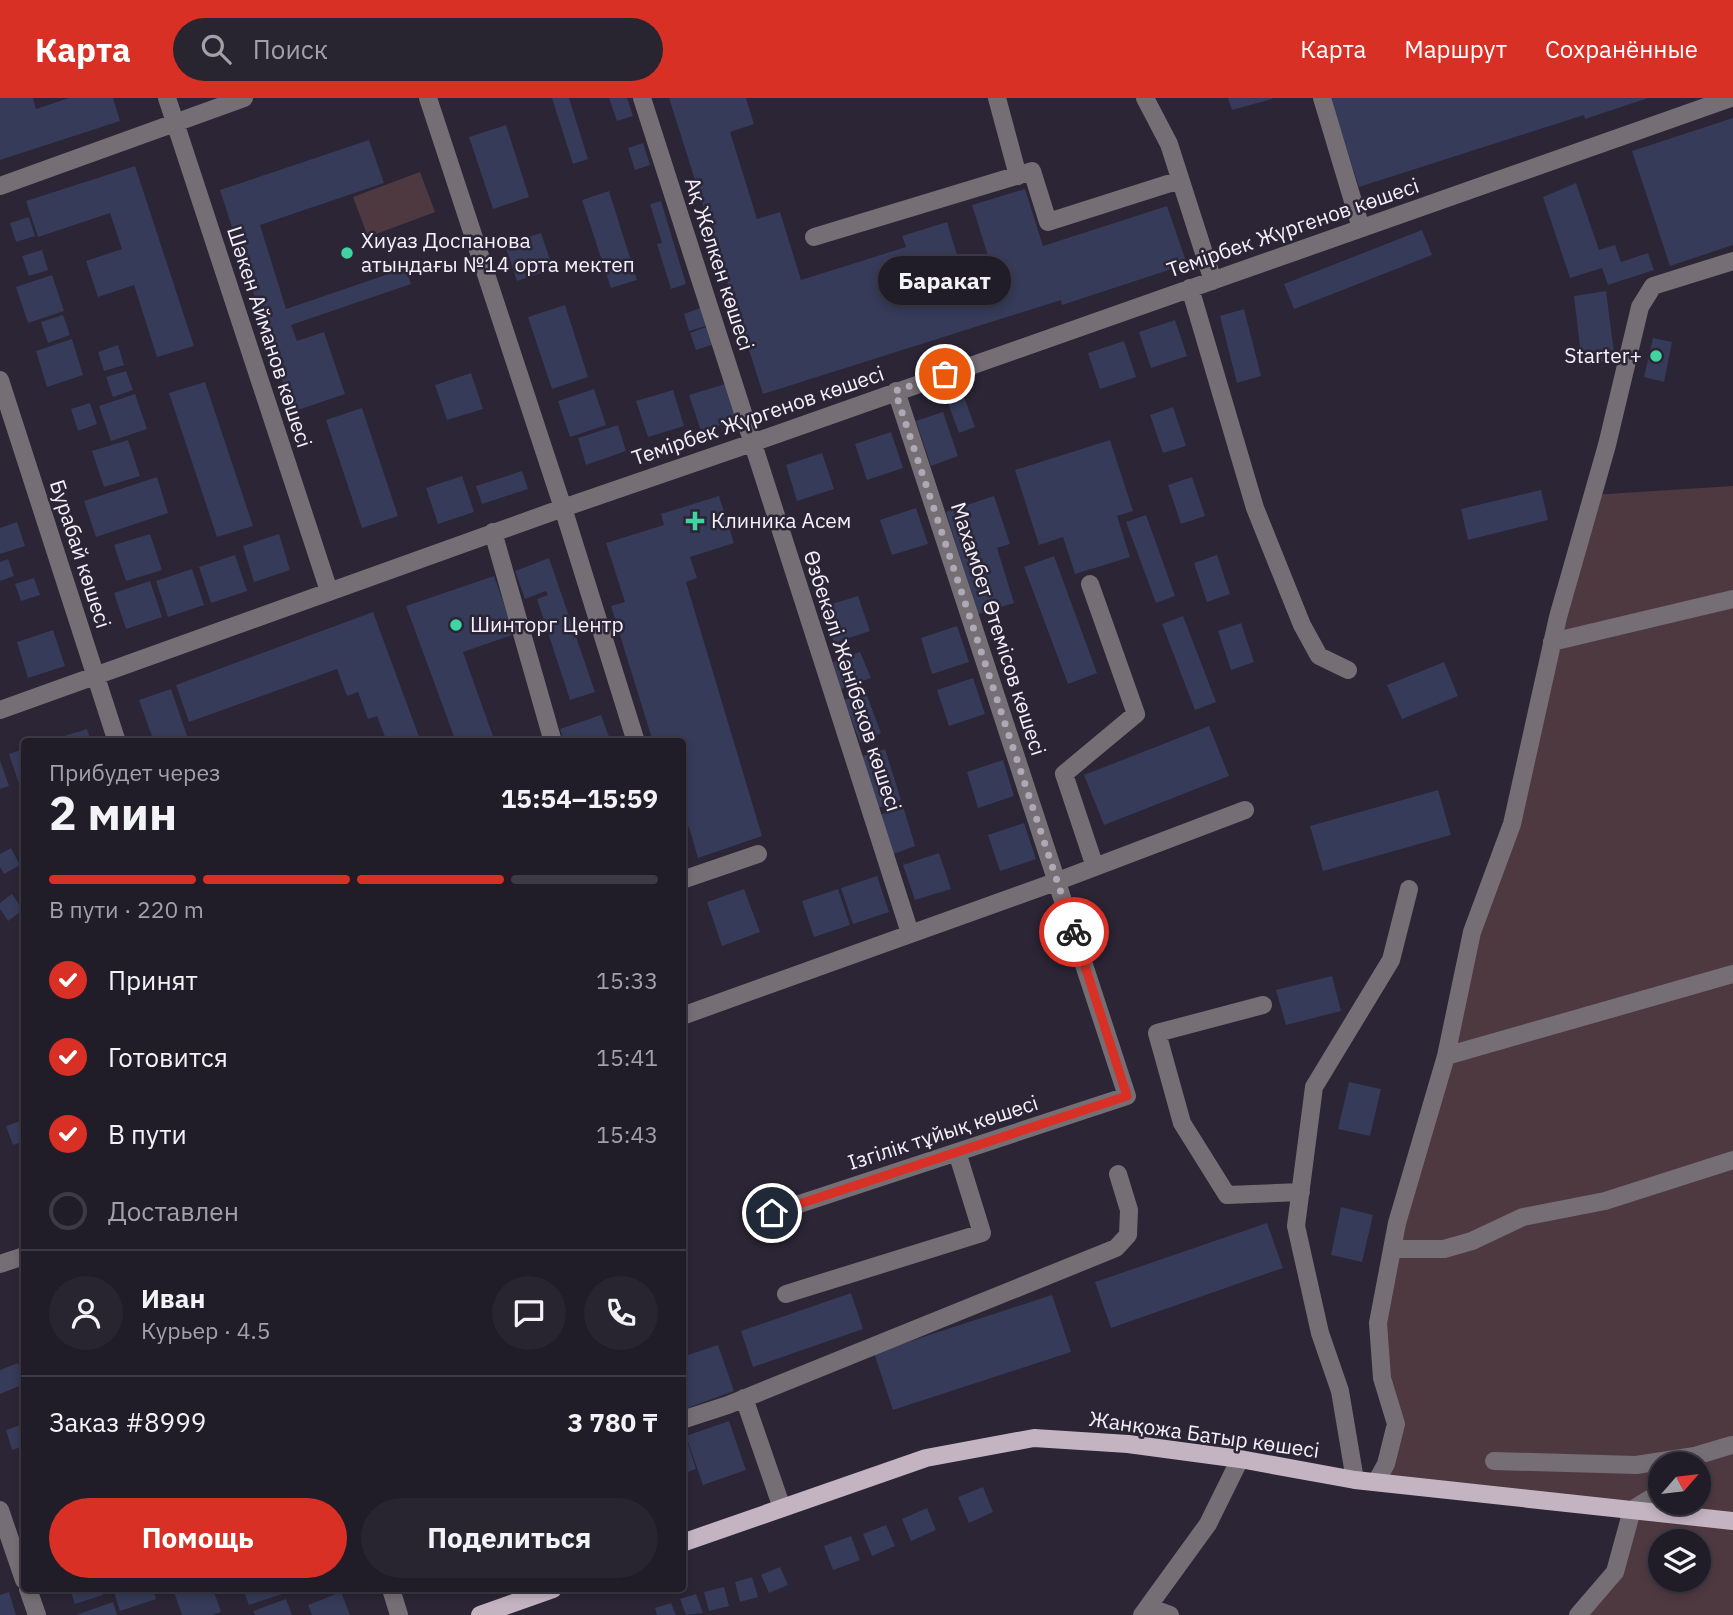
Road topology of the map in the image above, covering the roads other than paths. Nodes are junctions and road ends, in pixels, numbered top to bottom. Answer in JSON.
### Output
{"nodes":[{"id":1,"x":167,"y":98,"type":"edge"},
{"id":2,"x":244,"y":98,"type":"edge"},
{"id":3,"x":428,"y":98,"type":"edge"},
{"id":4,"x":642,"y":98,"type":"edge"},
{"id":5,"x":997,"y":98,"type":"edge"},
{"id":6,"x":1145,"y":98,"type":"edge"},
{"id":7,"x":1322,"y":98,"type":"edge"},
{"id":8,"x":1731,"y":98,"type":"edge"},
{"id":9,"x":174,"y":122,"type":"junction"},
{"id":10,"x":1018,"y":176,"type":"junction"},
{"id":11,"x":1180,"y":180,"type":"junction"},
{"id":12,"x":0,"y":186,"type":"edge"},
{"id":13,"x":1361,"y":228,"type":"junction"},
{"id":14,"x":814,"y":237,"type":"dead end"},
{"id":15,"x":1733,"y":261,"type":"edge"},
{"id":16,"x":1213,"y":281,"type":"junction"},
{"id":17,"x":1190,"y":288,"type":"junction"},
{"id":18,"x":0,"y":380,"type":"edge"},
{"id":19,"x":895,"y":391,"type":"junction"},
{"id":20,"x":752,"y":443,"type":"junction"},
{"id":21,"x":563,"y":508,"type":"junction"},
{"id":22,"x":493,"y":533,"type":"junction"},
{"id":23,"x":1090,"y":584,"type":"dead end"},
{"id":24,"x":329,"y":591,"type":"junction"},
{"id":25,"x":1733,"y":599,"type":"edge"},
{"id":26,"x":1552,"y":642,"type":"junction"},
{"id":27,"x":1348,"y":670,"type":"dead end"},
{"id":28,"x":95,"y":676,"type":"junction"},
{"id":29,"x":0,"y":710,"type":"edge"},
{"id":30,"x":116,"y":738,"type":"edge"},
{"id":31,"x":552,"y":738,"type":"edge"},
{"id":32,"x":635,"y":738,"type":"edge"},
{"id":33,"x":1245,"y":810,"type":"dead end"},
{"id":34,"x":758,"y":854,"type":"dead end"},
{"id":35,"x":1095,"y":867,"type":"junction"},
{"id":36,"x":686,"y":879,"type":"edge"},
{"id":37,"x":1058,"y":881,"type":"junction"},
{"id":38,"x":1409,"y":890,"type":"dead end"},
{"id":39,"x":910,"y":933,"type":"junction"},
{"id":40,"x":1733,"y":974,"type":"edge"},
{"id":41,"x":1263,"y":1005,"type":"dead end"},
{"id":42,"x":686,"y":1015,"type":"edge"},
{"id":43,"x":1446,"y":1056,"type":"junction"},
{"id":44,"x":1127,"y":1096,"type":"joint"},
{"id":45,"x":957,"y":1152,"type":"junction"},
{"id":46,"x":1733,"y":1160,"type":"edge"},
{"id":47,"x":1118,"y":1174,"type":"dead end"},
{"id":48,"x":1301,"y":1192,"type":"junction"},
{"id":49,"x":772,"y":1213,"type":"dead end"},
{"id":50,"x":1392,"y":1249,"type":"junction"},
{"id":51,"x":21,"y":1257,"type":"edge"},
{"id":52,"x":0,"y":1264,"type":"edge"},
{"id":53,"x":786,"y":1294,"type":"dead end"},
{"id":54,"x":744,"y":1398,"type":"junction"},
{"id":55,"x":686,"y":1419,"type":"edge"},
{"id":56,"x":1733,"y":1445,"type":"edge"},
{"id":57,"x":1240,"y":1459,"type":"junction"},
{"id":58,"x":1712,"y":1459,"type":"edge"},
{"id":59,"x":1494,"y":1461,"type":"dead end"},
{"id":60,"x":1355,"y":1480,"type":"junction"},
{"id":61,"x":1376,"y":1482,"type":"junction"},
{"id":62,"x":1648,"y":1500,"type":"edge"},
{"id":63,"x":782,"y":1508,"type":"junction"},
{"id":64,"x":0,"y":1510,"type":"edge"},
{"id":65,"x":1632,"y":1510,"type":"junction"},
{"id":66,"x":1733,"y":1521,"type":"edge"},
{"id":67,"x":686,"y":1542,"type":"edge"},
{"id":68,"x":21,"y":1571,"type":"edge"},
{"id":69,"x":29,"y":1592,"type":"edge"},
{"id":70,"x":392,"y":1592,"type":"edge"},
{"id":71,"x":545,"y":1592,"type":"edge"},
{"id":72,"x":1145,"y":1611,"type":"edge"},
{"id":73,"x":37,"y":1615,"type":"edge"},
{"id":74,"x":399,"y":1615,"type":"edge"},
{"id":75,"x":480,"y":1615,"type":"edge"},
{"id":76,"x":1170,"y":1615,"type":"edge"},
{"id":77,"x":1577,"y":1615,"type":"edge"}],
"edges":[{"from":1,"to":9,"type":"street","name":"Шәкен Айманов көшесі"},
{"from":2,"to":9,"type":"street"},
{"from":3,"to":21,"type":"street"},
{"from":4,"to":20,"type":"street","name":"Ақ Желкен көшесі"},
{"from":5,"to":10,"type":"street"},
{"from":6,"to":11,"type":"street"},
{"from":7,"to":13,"type":"street"},
{"from":8,"to":13,"type":"street","name":"Темірбек Жүргенов көшесі"},
{"from":9,"to":12,"type":"street"},
{"from":9,"to":24,"type":"street","name":"Шәкен Айманов көшесі"},
{"from":10,"to":11,"type":"street"},
{"from":10,"to":14,"type":"street"},
{"from":11,"to":16,"type":"street"},
{"from":13,"to":16,"type":"street","name":"Темірбек Жүргенов көшесі"},
{"from":15,"to":26,"type":"street"},
{"from":16,"to":17,"type":"street","name":"Темірбек Жүргенов көшесі"},
{"from":17,"to":19,"type":"street","name":"Темірбек Жүргенов көшесі"},
{"from":17,"to":27,"type":"street"},
{"from":18,"to":28,"type":"street","name":"Бурабай көшесі"},
{"from":19,"to":20,"type":"street","name":"Темірбек Жүргенов көшесі"},
{"from":19,"to":37,"type":"street","name":"Махамбет Өтемісов көшесі"},
{"from":20,"to":21,"type":"street","name":"Темірбек Жүргенов көшесі"},
{"from":20,"to":39,"type":"street","name":"Өзбекәлі Жәнібеков көшесі"},
{"from":21,"to":22,"type":"street","name":"Темірбек Жүргенов көшесі"},
{"from":21,"to":32,"type":"street"},
{"from":22,"to":24,"type":"street","name":"Темірбек Жүргенов көшесі"},
{"from":22,"to":31,"type":"street"},
{"from":23,"to":35,"type":"street"},
{"from":24,"to":28,"type":"street","name":"Темірбек Жүргенов көшесі"},
{"from":25,"to":26,"type":"street"},
{"from":26,"to":43,"type":"street"},
{"from":28,"to":29,"type":"street","name":"Темірбек Жүргенов көшесі"},
{"from":28,"to":30,"type":"street","name":"Бурабай көшесі"},
{"from":33,"to":35,"type":"street"},
{"from":34,"to":36,"type":"street"},
{"from":35,"to":37,"type":"street"},
{"from":37,"to":39,"type":"street"},
{"from":37,"to":44,"type":"street","name":"Махамбет Өтемісов көшесі"},
{"from":38,"to":48,"type":"street"},
{"from":39,"to":42,"type":"street"},
{"from":40,"to":43,"type":"street"},
{"from":41,"to":48,"type":"street"},
{"from":43,"to":50,"type":"street"},
{"from":44,"to":45,"type":"street","name":"Ізгілік тұйық көшесі"},
{"from":45,"to":49,"type":"street","name":"Ізгілік тұйық көшесі"},
{"from":45,"to":53,"type":"street"},
{"from":46,"to":50,"type":"street"},
{"from":47,"to":54,"type":"street"},
{"from":48,"to":60,"type":"street"},
{"from":50,"to":61,"type":"street"},
{"from":51,"to":52,"type":"street"},
{"from":54,"to":55,"type":"street"},
{"from":54,"to":63,"type":"street"},
{"from":56,"to":58,"type":"street"},
{"from":56,"to":59,"type":"street"},
{"from":57,"to":60,"type":"main road","name":"Жанқожа Батыр көшесі"},
{"from":57,"to":63,"type":"main road","name":"Жанқожа Батыр көшесі"},
{"from":57,"to":72,"type":"street"},
{"from":60,"to":61,"type":"main road","name":"Жанқожа Батыр көшесі"},
{"from":61,"to":65,"type":"main road","name":"Жанқожа Батыр көшесі"},
{"from":62,"to":65,"type":"street"},
{"from":63,"to":67,"type":"main road","name":"Жанқожа Батыр көшесі"},
{"from":64,"to":68,"type":"street"},
{"from":65,"to":66,"type":"main road","name":"Жанқожа Батыр көшесі"},
{"from":65,"to":77,"type":"street"},
{"from":69,"to":73,"type":"street"},
{"from":70,"to":74,"type":"street"},
{"from":71,"to":75,"type":"main road"},
{"from":72,"to":76,"type":"street"}]}
